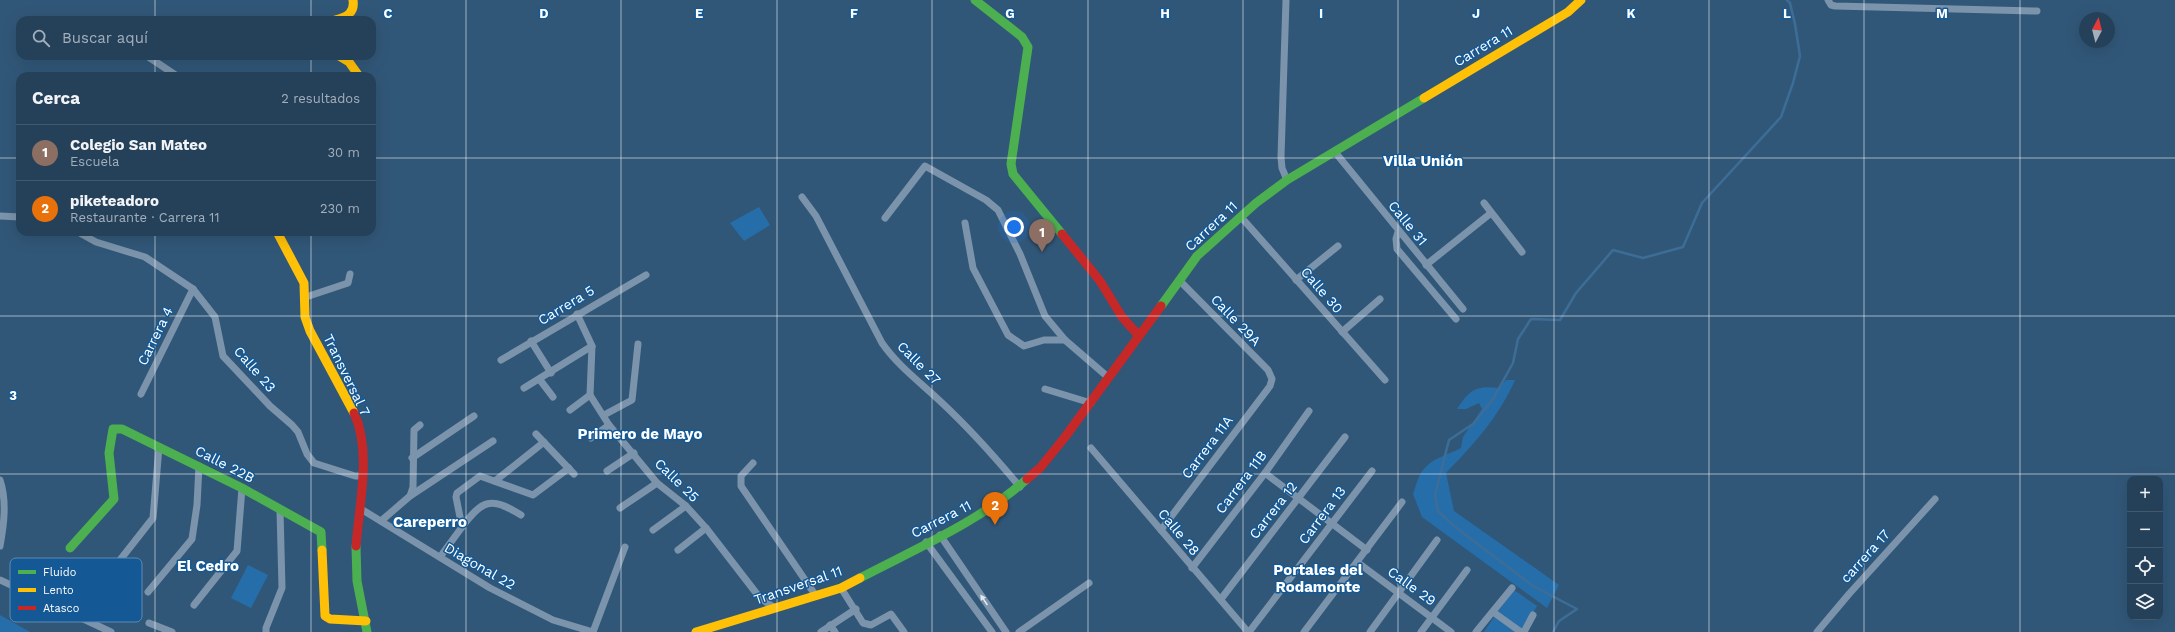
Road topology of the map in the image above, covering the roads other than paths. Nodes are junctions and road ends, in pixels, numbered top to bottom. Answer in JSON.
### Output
{"nodes":[{"id":1,"x":353,"y":0,"type":"edge"},
{"id":2,"x":976,"y":0,"type":"edge"},
{"id":3,"x":1286,"y":0,"type":"edge"},
{"id":4,"x":1581,"y":0,"type":"edge"},
{"id":5,"x":1828,"y":0,"type":"edge"},
{"id":6,"x":2037,"y":11,"type":"dead end"},
{"id":7,"x":348,"y":16,"type":"edge"},
{"id":8,"x":153,"y":60,"type":"edge"},
{"id":9,"x":345,"y":60,"type":"edge"},
{"id":10,"x":171,"y":72,"type":"edge"},
{"id":11,"x":356,"y":72,"type":"edge"},
{"id":12,"x":1335,"y":152,"type":"junction"},
{"id":13,"x":1287,"y":180,"type":"junction"},
{"id":14,"x":802,"y":197,"type":"dead end"},
{"id":15,"x":1484,"y":203,"type":"dead end"},
{"id":16,"x":1491,"y":213,"type":"junction"},
{"id":17,"x":0,"y":216,"type":"edge"},
{"id":18,"x":16,"y":217,"type":"edge"},
{"id":19,"x":1241,"y":217,"type":"junction"},
{"id":20,"x":885,"y":218,"type":"dead end"},
{"id":21,"x":965,"y":223,"type":"dead end"},
{"id":22,"x":1398,"y":232,"type":"junction"},
{"id":23,"x":85,"y":236,"type":"edge"},
{"id":24,"x":279,"y":236,"type":"edge"},
{"id":25,"x":1338,"y":246,"type":"dead end"},
{"id":26,"x":1522,"y":252,"type":"dead end"},
{"id":27,"x":1426,"y":265,"type":"junction"},
{"id":28,"x":350,"y":274,"type":"dead end"},
{"id":29,"x":646,"y":275,"type":"dead end"},
{"id":30,"x":1296,"y":280,"type":"junction"},
{"id":31,"x":1180,"y":281,"type":"junction"},
{"id":32,"x":193,"y":289,"type":"junction"},
{"id":33,"x":306,"y":297,"type":"junction"},
{"id":34,"x":1380,"y":299,"type":"dead end"},
{"id":35,"x":1463,"y":309,"type":"dead end"},
{"id":36,"x":577,"y":314,"type":"junction"},
{"id":37,"x":1456,"y":319,"type":"dead end"},
{"id":38,"x":1342,"y":332,"type":"junction"},
{"id":39,"x":1139,"y":336,"type":"junction"},
{"id":40,"x":1065,"y":340,"type":"junction"},
{"id":41,"x":532,"y":341,"type":"junction"},
{"id":42,"x":638,"y":344,"type":"dead end"},
{"id":43,"x":592,"y":346,"type":"junction"},
{"id":44,"x":501,"y":360,"type":"dead end"},
{"id":45,"x":551,"y":373,"type":"junction"},
{"id":46,"x":1109,"y":378,"type":"junction"},
{"id":47,"x":1272,"y":379,"type":"joint"},
{"id":48,"x":540,"y":380,"type":"junction"},
{"id":49,"x":1384,"y":380,"type":"dead end"},
{"id":50,"x":524,"y":388,"type":"dead end"},
{"id":51,"x":1045,"y":389,"type":"dead end"},
{"id":52,"x":141,"y":394,"type":"dead end"},
{"id":53,"x":590,"y":395,"type":"junction"},
{"id":54,"x":553,"y":396,"type":"dead end"},
{"id":55,"x":1091,"y":403,"type":"junction"},
{"id":56,"x":570,"y":410,"type":"dead end"},
{"id":57,"x":1309,"y":411,"type":"dead end"},
{"id":58,"x":604,"y":415,"type":"junction"},
{"id":59,"x":474,"y":416,"type":"dead end"},
{"id":60,"x":420,"y":425,"type":"dead end"},
{"id":61,"x":609,"y":425,"type":"junction"},
{"id":62,"x":536,"y":434,"type":"dead end"},
{"id":63,"x":1345,"y":437,"type":"dead end"},
{"id":64,"x":592,"y":438,"type":"dead end"},
{"id":65,"x":493,"y":441,"type":"dead end"},
{"id":66,"x":544,"y":442,"type":"junction"},
{"id":67,"x":159,"y":447,"type":"junction"},
{"id":68,"x":1090,"y":448,"type":"dead end"},
{"id":69,"x":634,"y":453,"type":"junction"},
{"id":70,"x":412,"y":458,"type":"junction"},
{"id":71,"x":753,"y":463,"type":"dead end"},
{"id":72,"x":199,"y":466,"type":"junction"},
{"id":73,"x":569,"y":468,"type":"junction"},
{"id":74,"x":607,"y":471,"type":"dead end"},
{"id":75,"x":1372,"y":471,"type":"dead end"},
{"id":76,"x":1265,"y":473,"type":"junction"},
{"id":77,"x":574,"y":474,"type":"dead end"},
{"id":78,"x":363,"y":476,"type":"junction"},
{"id":79,"x":0,"y":480,"type":"edge"},
{"id":80,"x":496,"y":481,"type":"junction"},
{"id":81,"x":657,"y":483,"type":"junction"},
{"id":82,"x":1020,"y":487,"type":"junction"},
{"id":83,"x":242,"y":488,"type":"junction"},
{"id":84,"x":410,"y":496,"type":"junction"},
{"id":85,"x":1299,"y":498,"type":"junction"},
{"id":86,"x":1935,"y":499,"type":"dead end"},
{"id":87,"x":1402,"y":502,"type":"dead end"},
{"id":88,"x":686,"y":506,"type":"junction"},
{"id":89,"x":620,"y":508,"type":"dead end"},
{"id":90,"x":361,"y":509,"type":"junction"},
{"id":91,"x":280,"y":510,"type":"junction"},
{"id":92,"x":521,"y":515,"type":"dead end"},
{"id":93,"x":381,"y":521,"type":"junction"},
{"id":94,"x":1332,"y":522,"type":"junction"},
{"id":95,"x":462,"y":527,"type":"junction"},
{"id":96,"x":706,"y":528,"type":"junction"},
{"id":97,"x":653,"y":530,"type":"dead end"},
{"id":98,"x":1161,"y":530,"type":"junction"},
{"id":99,"x":940,"y":535,"type":"junction"},
{"id":100,"x":1437,"y":540,"type":"dead end"},
{"id":101,"x":926,"y":542,"type":"junction"},
{"id":102,"x":0,"y":546,"type":"edge"},
{"id":103,"x":625,"y":547,"type":"dead end"},
{"id":104,"x":70,"y":548,"type":"dead end"},
{"id":105,"x":678,"y":550,"type":"dead end"},
{"id":106,"x":1367,"y":550,"type":"junction"},
{"id":107,"x":905,"y":553,"type":"joint"},
{"id":108,"x":440,"y":557,"type":"junction"},
{"id":109,"x":122,"y":558,"type":"edge"},
{"id":110,"x":1357,"y":562,"type":"junction"},
{"id":111,"x":1192,"y":568,"type":"junction"},
{"id":112,"x":1467,"y":570,"type":"dead end"},
{"id":113,"x":0,"y":580,"type":"edge"},
{"id":114,"x":1089,"y":583,"type":"dead end"},
{"id":115,"x":10,"y":585,"type":"edge"},
{"id":116,"x":841,"y":588,"type":"junction"},
{"id":117,"x":1512,"y":588,"type":"dead end"},
{"id":118,"x":148,"y":592,"type":"dead end"},
{"id":119,"x":1399,"y":594,"type":"junction"},
{"id":120,"x":816,"y":596,"type":"junction"},
{"id":121,"x":1221,"y":599,"type":"junction"},
{"id":122,"x":194,"y":605,"type":"dead end"},
{"id":123,"x":775,"y":608,"type":"junction"},
{"id":124,"x":856,"y":609,"type":"junction"},
{"id":125,"x":1492,"y":612,"type":"junction"},
{"id":126,"x":1533,"y":615,"type":"dead end"},
{"id":127,"x":1432,"y":617,"type":"junction"},
{"id":128,"x":366,"y":621,"type":"junction"},
{"id":129,"x":90,"y":622,"type":"edge"},
{"id":130,"x":149,"y":623,"type":"dead end"},
{"id":131,"x":830,"y":625,"type":"junction"},
{"id":132,"x":701,"y":631,"type":"edge"},
{"id":133,"x":111,"y":632,"type":"edge"},
{"id":134,"x":172,"y":632,"type":"edge"},
{"id":135,"x":266,"y":632,"type":"edge"},
{"id":136,"x":367,"y":632,"type":"edge"},
{"id":137,"x":593,"y":632,"type":"edge"},
{"id":138,"x":821,"y":632,"type":"edge"},
{"id":139,"x":835,"y":632,"type":"edge"},
{"id":140,"x":904,"y":632,"type":"edge"},
{"id":141,"x":992,"y":632,"type":"edge"},
{"id":142,"x":1006,"y":632,"type":"edge"},
{"id":143,"x":1019,"y":632,"type":"edge"},
{"id":144,"x":1248,"y":632,"type":"edge"},
{"id":145,"x":1304,"y":632,"type":"edge"},
{"id":146,"x":1370,"y":632,"type":"edge"},
{"id":147,"x":1421,"y":632,"type":"edge"},
{"id":148,"x":1451,"y":632,"type":"edge"},
{"id":149,"x":1476,"y":632,"type":"edge"},
{"id":150,"x":1522,"y":632,"type":"edge"},
{"id":151,"x":1817,"y":632,"type":"edge"}],
"edges":[{"from":1,"to":7,"type":"street"},
{"from":2,"to":39,"type":"street"},
{"from":3,"to":13,"type":"street"},
{"from":4,"to":12,"type":"street","name":"Carrera 11"},
{"from":5,"to":6,"type":"street"},
{"from":8,"to":10,"type":"street"},
{"from":9,"to":11,"type":"street"},
{"from":12,"to":13,"type":"street","name":"Carrera 11"},
{"from":12,"to":22,"type":"street","name":"Calle 31"},
{"from":13,"to":19,"type":"street","name":"Carrera 11"},
{"from":14,"to":82,"type":"street","name":"Calle 27"},
{"from":15,"to":16,"type":"street"},
{"from":16,"to":26,"type":"street"},
{"from":16,"to":27,"type":"street"},
{"from":17,"to":18,"type":"street"},
{"from":19,"to":30,"type":"street","name":"Calle 30"},
{"from":19,"to":31,"type":"street","name":"Carrera 11"},
{"from":20,"to":40,"type":"street"},
{"from":21,"to":40,"type":"street"},
{"from":22,"to":27,"type":"street","name":"Calle 31"},
{"from":22,"to":37,"type":"street"},
{"from":23,"to":32,"type":"street","name":"Calle 23"},
{"from":24,"to":33,"type":"street","name":"Transversal 7"},
{"from":25,"to":30,"type":"street"},
{"from":27,"to":35,"type":"street","name":"Calle 31"},
{"from":28,"to":33,"type":"street"},
{"from":29,"to":36,"type":"street","name":"Carrera 5"},
{"from":30,"to":38,"type":"street","name":"Calle 30"},
{"from":31,"to":39,"type":"street","name":"Carrera 11"},
{"from":31,"to":47,"type":"street","name":"Calle 29A"},
{"from":32,"to":52,"type":"street","name":"Carrera 4"},
{"from":32,"to":78,"type":"street","name":"Calle 23"},
{"from":33,"to":78,"type":"street","name":"Transversal 7"},
{"from":34,"to":38,"type":"street"},
{"from":36,"to":41,"type":"street","name":"Carrera 5"},
{"from":36,"to":43,"type":"street"},
{"from":38,"to":49,"type":"street","name":"Calle 30"},
{"from":39,"to":46,"type":"street","name":"Carrera 11"},
{"from":40,"to":46,"type":"street"},
{"from":41,"to":44,"type":"street","name":"Carrera 5"},
{"from":41,"to":45,"type":"street"},
{"from":42,"to":58,"type":"street"},
{"from":43,"to":45,"type":"street"},
{"from":43,"to":53,"type":"street"},
{"from":45,"to":48,"type":"street"},
{"from":46,"to":55,"type":"street","name":"Carrera 11"},
{"from":47,"to":98,"type":"street","name":"Carrera 11A"},
{"from":48,"to":50,"type":"street"},
{"from":48,"to":54,"type":"street"},
{"from":51,"to":55,"type":"street"},
{"from":53,"to":56,"type":"street"},
{"from":53,"to":58,"type":"street","name":"Calle 25"},
{"from":55,"to":82,"type":"street","name":"Carrera 11"},
{"from":57,"to":76,"type":"street","name":"Carrera 11B"},
{"from":58,"to":61,"type":"street","name":"Calle 25"},
{"from":59,"to":70,"type":"street"},
{"from":60,"to":70,"type":"street"},
{"from":61,"to":64,"type":"street"},
{"from":61,"to":69,"type":"street","name":"Calle 25"},
{"from":62,"to":66,"type":"street"},
{"from":63,"to":85,"type":"street","name":"Carrera 12"},
{"from":65,"to":84,"type":"street"},
{"from":66,"to":73,"type":"street"},
{"from":66,"to":80,"type":"street"},
{"from":67,"to":72,"type":"street","name":"Calle 22B"},
{"from":67,"to":104,"type":"street","name":"Calle 22B"},
{"from":67,"to":109,"type":"street"},
{"from":68,"to":98,"type":"street","name":"Calle 28"},
{"from":69,"to":74,"type":"street"},
{"from":69,"to":81,"type":"street","name":"Calle 25"},
{"from":70,"to":84,"type":"street"},
{"from":71,"to":120,"type":"street"},
{"from":72,"to":83,"type":"street","name":"Calle 22B"},
{"from":72,"to":118,"type":"street"},
{"from":73,"to":77,"type":"street"},
{"from":73,"to":80,"type":"street"},
{"from":75,"to":94,"type":"street","name":"Carrera 13"},
{"from":76,"to":85,"type":"street"},
{"from":76,"to":111,"type":"street","name":"Carrera 11B"},
{"from":78,"to":90,"type":"street","name":"Transversal 7"},
{"from":79,"to":102,"type":"street"},
{"from":80,"to":95,"type":"street"},
{"from":81,"to":88,"type":"street","name":"Calle 25"},
{"from":81,"to":89,"type":"street"},
{"from":82,"to":99,"type":"street","name":"Carrera 11"},
{"from":83,"to":91,"type":"street","name":"Calle 22B"},
{"from":83,"to":122,"type":"street"},
{"from":84,"to":93,"type":"street"},
{"from":85,"to":94,"type":"street"},
{"from":85,"to":121,"type":"street","name":"Carrera 12"},
{"from":86,"to":151,"type":"street","name":"carrera 17"},
{"from":87,"to":106,"type":"street"},
{"from":88,"to":96,"type":"street","name":"Calle 25"},
{"from":88,"to":97,"type":"street"},
{"from":90,"to":93,"type":"street","name":"Diagonal 22"},
{"from":90,"to":128,"type":"street","name":"Transversal 7"},
{"from":91,"to":128,"type":"street","name":"Calle 22B"},
{"from":91,"to":135,"type":"street"},
{"from":92,"to":95,"type":"street"},
{"from":93,"to":108,"type":"street","name":"Diagonal 22"},
{"from":94,"to":106,"type":"street"},
{"from":94,"to":144,"type":"street","name":"Carrera 13"},
{"from":95,"to":108,"type":"street"},
{"from":96,"to":105,"type":"street"},
{"from":96,"to":123,"type":"street","name":"Calle 25"},
{"from":98,"to":111,"type":"street","name":"Calle 28"},
{"from":99,"to":101,"type":"street","name":"Carrera 11"},
{"from":142,"to":99,"type":"street","one_way":true},
{"from":100,"to":119,"type":"street"},
{"from":101,"to":107,"type":"street","name":"Carrera 11"},
{"from":101,"to":141,"type":"street"},
{"from":103,"to":137,"type":"street"},
{"from":106,"to":110,"type":"street"},
{"from":107,"to":116,"type":"street","name":"Transversal 11"},
{"from":108,"to":137,"type":"street","name":"Diagonal 22"},
{"from":110,"to":119,"type":"street","name":"Calle 29"},
{"from":110,"to":145,"type":"street"},
{"from":111,"to":121,"type":"street","name":"Calle 28"},
{"from":112,"to":127,"type":"street"},
{"from":113,"to":115,"type":"street"},
{"from":114,"to":143,"type":"street"},
{"from":116,"to":120,"type":"street","name":"Transversal 11"},
{"from":116,"to":124,"type":"street"},
{"from":117,"to":125,"type":"street"},
{"from":119,"to":127,"type":"street","name":"Calle 29"},
{"from":119,"to":146,"type":"street"},
{"from":120,"to":123,"type":"street","name":"Transversal 11"},
{"from":121,"to":144,"type":"street","name":"Calle 28"},
{"from":123,"to":132,"type":"street","name":"Transversal 11"},
{"from":124,"to":131,"type":"street"},
{"from":124,"to":140,"type":"street"},
{"from":125,"to":149,"type":"street"},
{"from":125,"to":150,"type":"street"},
{"from":126,"to":150,"type":"street"},
{"from":127,"to":147,"type":"street"},
{"from":127,"to":148,"type":"street","name":"Calle 29"},
{"from":128,"to":136,"type":"street","name":"Transversal 7"},
{"from":129,"to":133,"type":"street"},
{"from":130,"to":134,"type":"street"},
{"from":131,"to":138,"type":"street"},
{"from":131,"to":139,"type":"street"}]}
